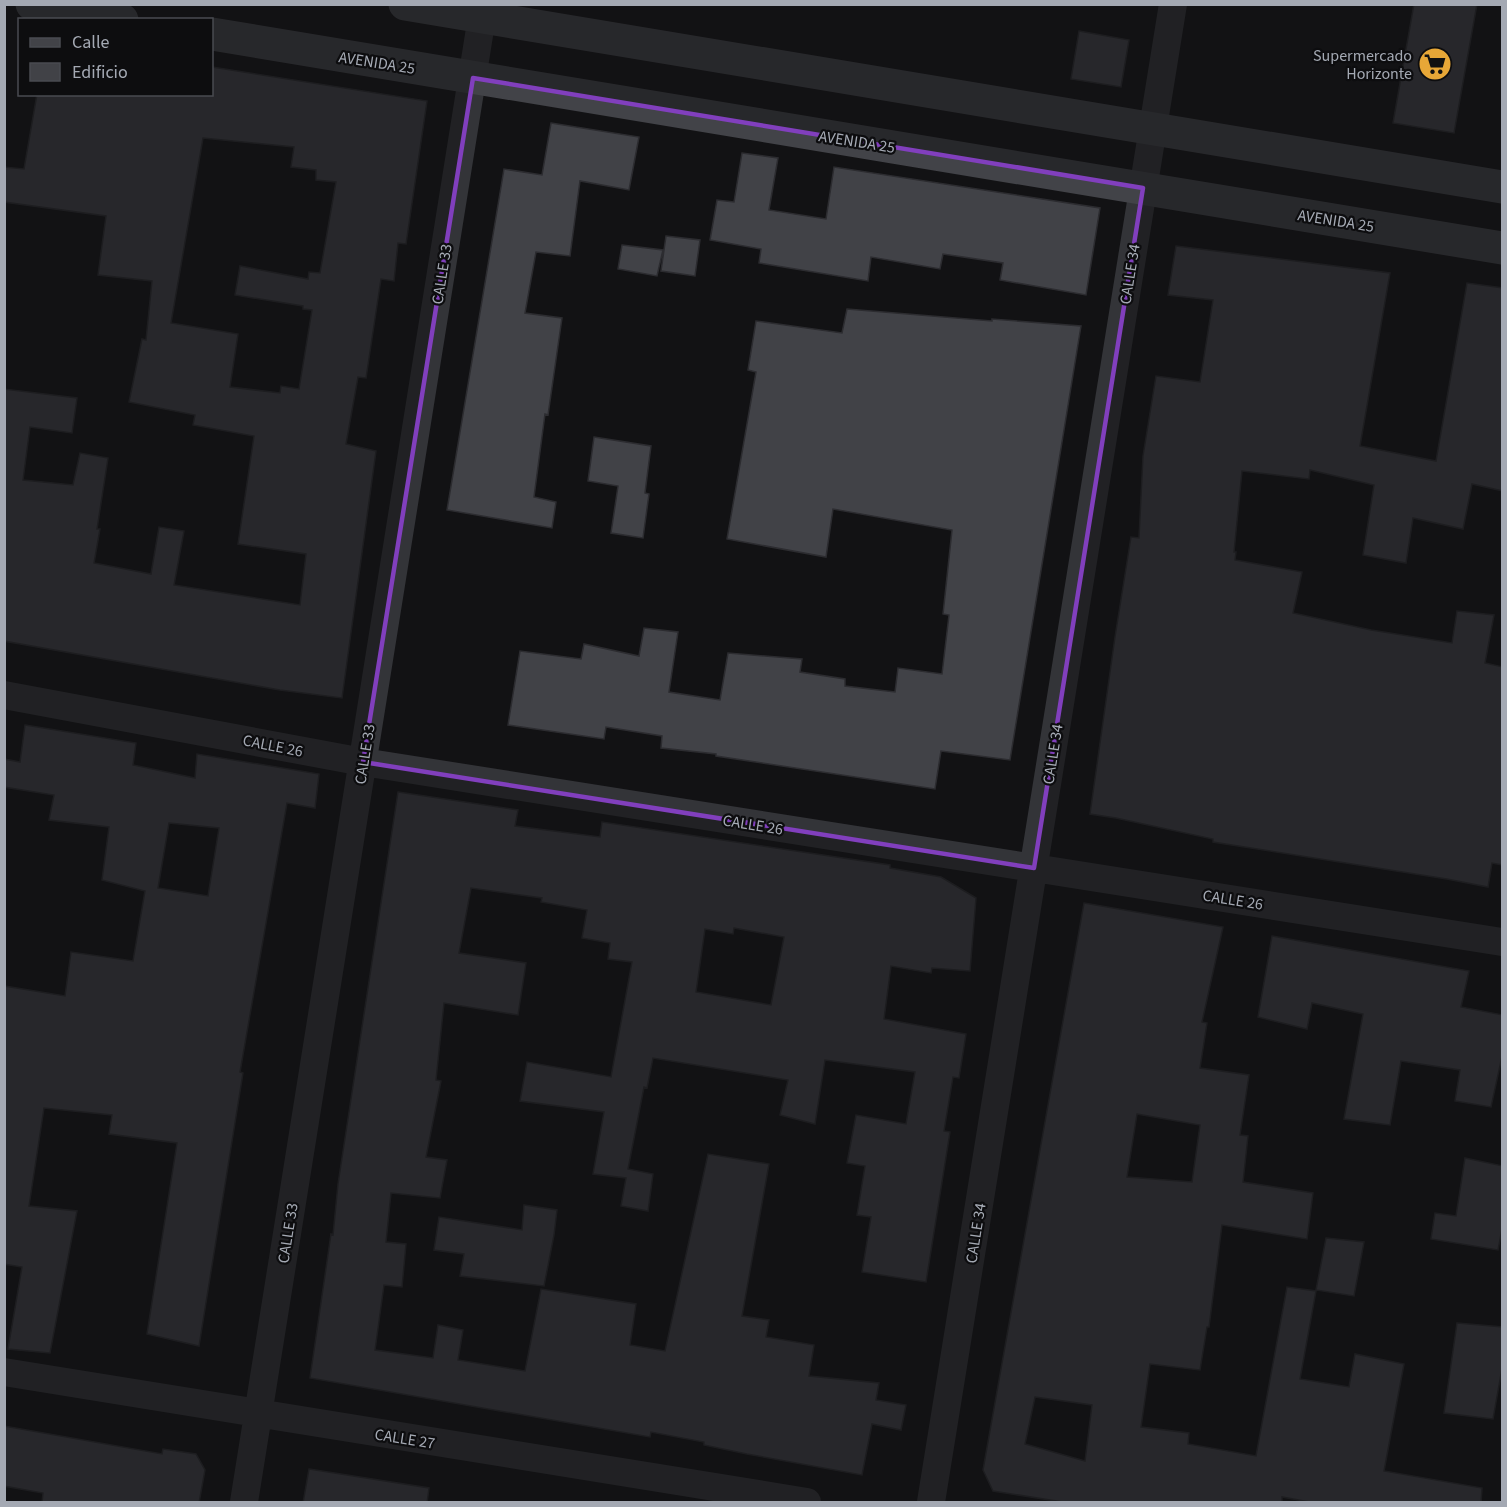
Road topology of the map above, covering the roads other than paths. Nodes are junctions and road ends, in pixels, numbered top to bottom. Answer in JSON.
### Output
{"nodes":[{"id":1,"x":32,"y":4,"type":"edge"},
{"id":2,"x":405,"y":4,"type":"edge"},
{"id":3,"x":1173,"y":4,"type":"edge"},
{"id":4,"x":483,"y":11,"type":"edge"},
{"id":5,"x":111,"y":18,"type":"edge"},
{"id":6,"x":213,"y":34,"type":"edge"},
{"id":7,"x":473,"y":78,"type":"junction"},
{"id":8,"x":1153,"y":129,"type":"junction"},
{"id":9,"x":1503,"y":187,"type":"edge"},
{"id":10,"x":1143,"y":188,"type":"junction"},
{"id":11,"x":1503,"y":248,"type":"edge"},
{"id":12,"x":4,"y":695,"type":"edge"},
{"id":13,"x":363,"y":762,"type":"junction"},
{"id":14,"x":1034,"y":868,"type":"junction"},
{"id":15,"x":1503,"y":942,"type":"edge"},
{"id":16,"x":4,"y":1372,"type":"edge"},
{"id":17,"x":259,"y":1414,"type":"junction"},
{"id":18,"x":244,"y":1503,"type":"edge"},
{"id":19,"x":807,"y":1503,"type":"edge"},
{"id":20,"x":931,"y":1503,"type":"edge"}],
"edges":[{"from":1,"to":5,"type":"main road"},
{"from":2,"to":4,"type":"main road"},
{"from":3,"to":8,"type":"street","name":"CALLE 34"},
{"from":4,"to":7,"type":"street","name":"CALLE 33"},
{"from":4,"to":8,"type":"main road"},
{"from":6,"to":7,"type":"main road","name":"AVENIDA 25"},
{"from":7,"to":10,"type":"main road","name":"AVENIDA 25"},
{"from":7,"to":13,"type":"street","name":"CALLE 33"},
{"from":8,"to":9,"type":"main road"},
{"from":8,"to":10,"type":"street","name":"CALLE 34"},
{"from":10,"to":11,"type":"main road","name":"AVENIDA 25"},
{"from":10,"to":14,"type":"street","name":"CALLE 34"},
{"from":12,"to":13,"type":"street","name":"CALLE 26"},
{"from":13,"to":14,"type":"street","name":"CALLE 26"},
{"from":13,"to":17,"type":"street","name":"CALLE 33"},
{"from":14,"to":15,"type":"street","name":"CALLE 26"},
{"from":14,"to":20,"type":"street","name":"CALLE 34"},
{"from":16,"to":17,"type":"street","name":"CALLE 27"},
{"from":17,"to":18,"type":"street","name":"CALLE 33"},
{"from":17,"to":19,"type":"street","name":"CALLE 27"}]}
